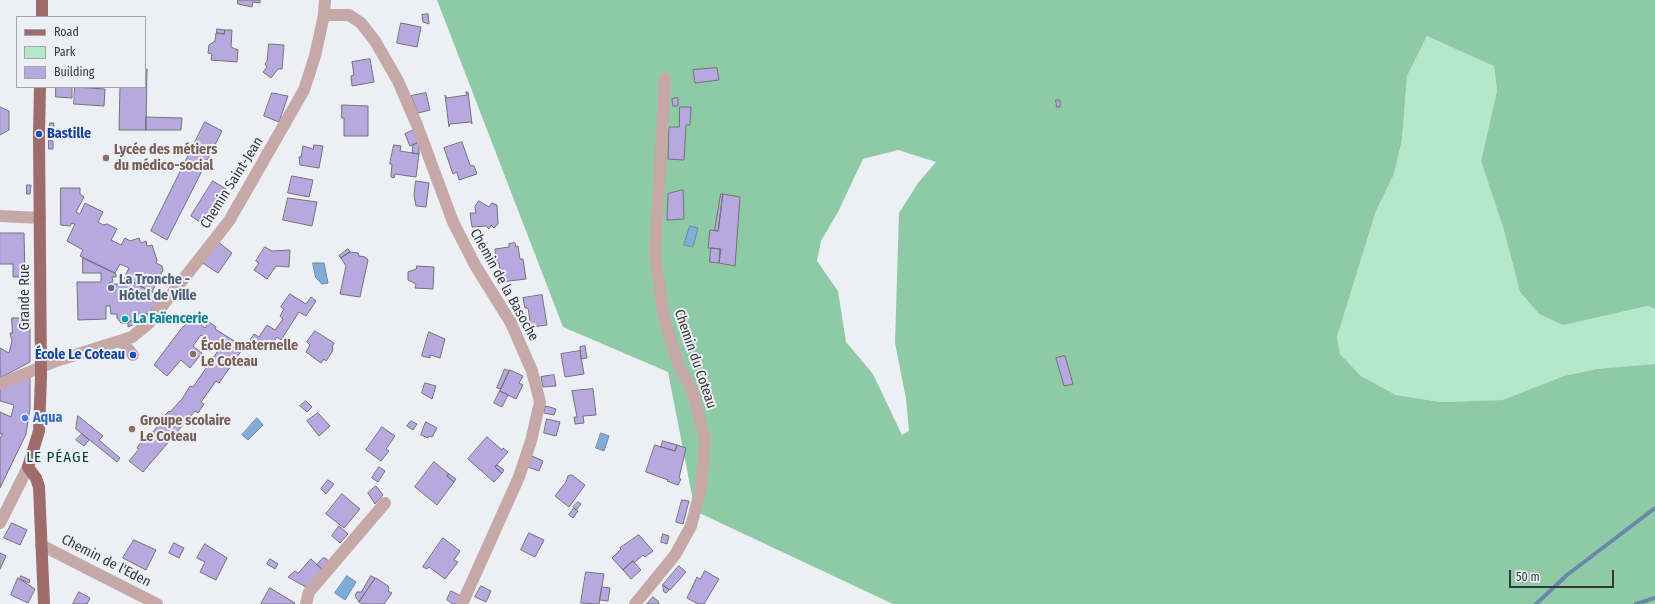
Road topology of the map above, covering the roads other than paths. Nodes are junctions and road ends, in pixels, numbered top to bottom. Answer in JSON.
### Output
{"nodes":[{"id":1,"x":42,"y":0,"type":"edge"},
{"id":2,"x":325,"y":0,"type":"edge"},
{"id":3,"x":324,"y":15,"type":"junction"},
{"id":4,"x":42,"y":16,"type":"edge"},
{"id":5,"x":665,"y":80,"type":"dead end"},
{"id":6,"x":40,"y":88,"type":"edge"},
{"id":7,"x":0,"y":216,"type":"edge"},
{"id":8,"x":40,"y":218,"type":"junction"},
{"id":9,"x":121,"y":340,"type":"junction"},
{"id":10,"x":133,"y":356,"type":"dead end"},
{"id":11,"x":41,"y":367,"type":"junction"},
{"id":12,"x":0,"y":384,"type":"edge"},
{"id":13,"x":28,"y":467,"type":"junction"},
{"id":14,"x":385,"y":503,"type":"dead end"},
{"id":15,"x":0,"y":522,"type":"edge"},
{"id":16,"x":41,"y":545,"type":"junction"},
{"id":17,"x":44,"y":604,"type":"edge"},
{"id":18,"x":157,"y":604,"type":"edge"},
{"id":19,"x":306,"y":604,"type":"edge"},
{"id":20,"x":462,"y":604,"type":"edge"},
{"id":21,"x":635,"y":604,"type":"edge"}],
"edges":[{"from":1,"to":4,"type":"main road"},
{"from":2,"to":3,"type":"street","name":"Chemin Saint-Jean"},
{"from":3,"to":9,"type":"street","name":"Chemin Saint-Jean"},
{"from":3,"to":20,"type":"street","name":"Chemin de la Basoche"},
{"from":5,"to":21,"type":"street","name":"Chemin du Coteau"},
{"from":6,"to":8,"type":"main road","name":"Grande Rue"},
{"from":7,"to":8,"type":"street"},
{"from":8,"to":11,"type":"main road","name":"Grande Rue"},
{"from":9,"to":10,"type":"street"},
{"from":9,"to":11,"type":"street","name":"Chemin Saint-Jean"},
{"from":11,"to":12,"type":"street","name":"Chemin Saint-Jean"},
{"from":11,"to":13,"type":"main road","name":"Grande Rue"},
{"from":13,"to":15,"type":"street","name":"Grande Rue"},
{"from":13,"to":16,"type":"main road"},
{"from":14,"to":19,"type":"street"},
{"from":16,"to":17,"type":"main road"},
{"from":16,"to":18,"type":"street","name":"Chemin de l'Eden"}]}
